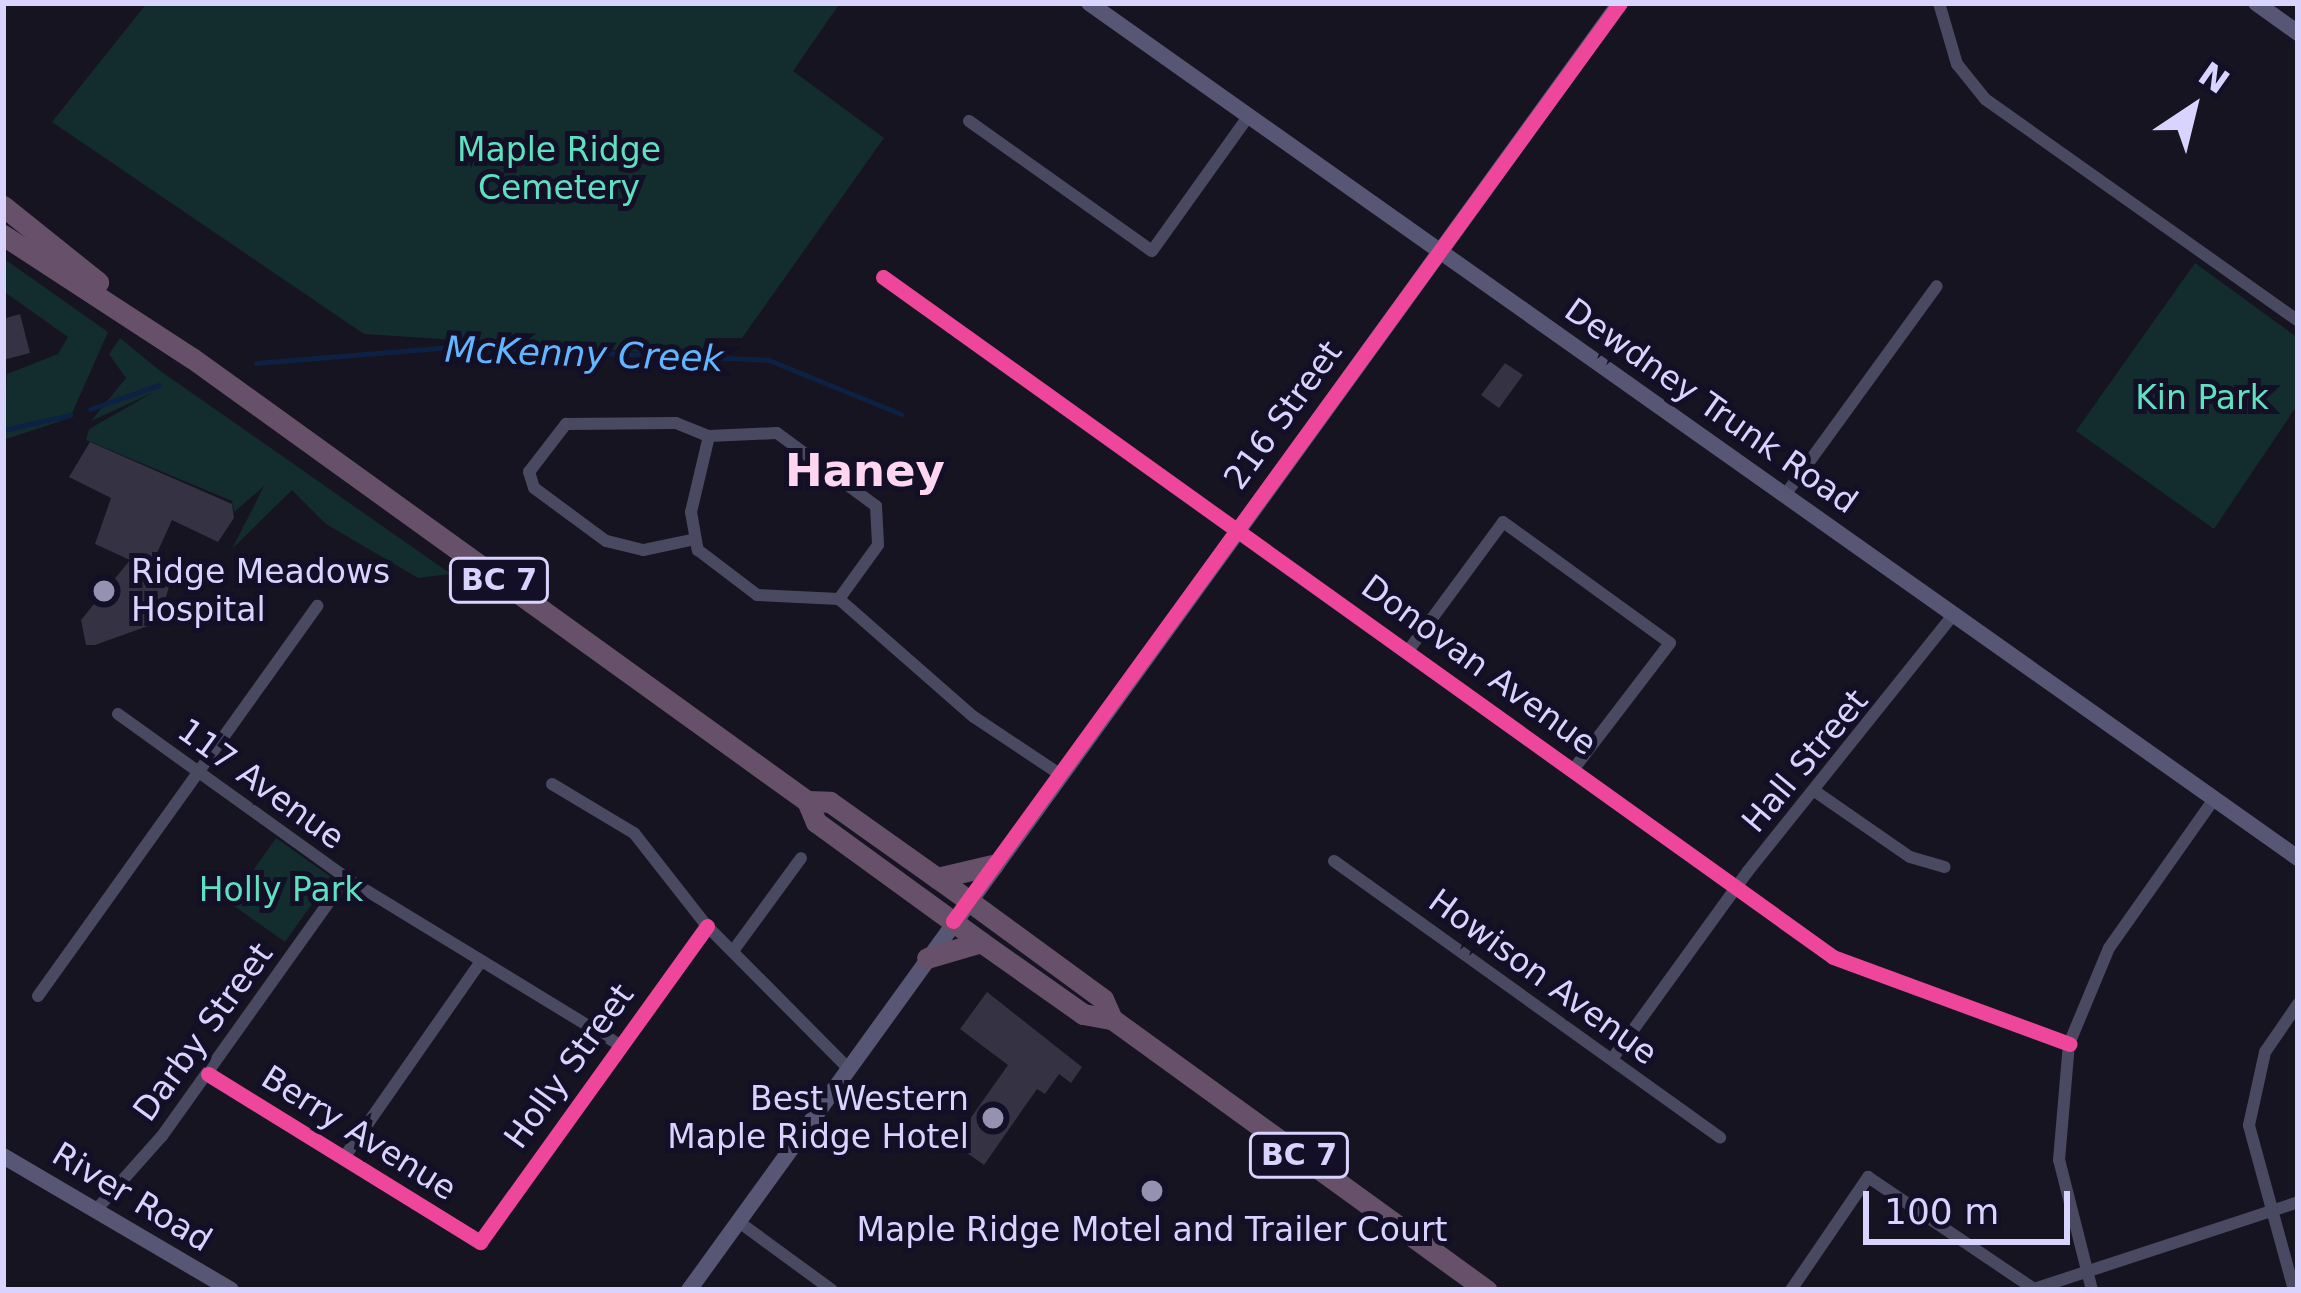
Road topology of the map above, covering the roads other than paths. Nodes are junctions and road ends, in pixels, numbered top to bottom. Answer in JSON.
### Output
{"nodes":[{"id":1,"x":1089,"y":3,"type":"edge"},
{"id":2,"x":1620,"y":3,"type":"edge"},
{"id":3,"x":1939,"y":3,"type":"edge"},
{"id":4,"x":2256,"y":3,"type":"edge"},
{"id":5,"x":2298,"y":33,"type":"edge"},
{"id":6,"x":1248,"y":117,"type":"junction"},
{"id":7,"x":969,"y":121,"type":"dead end"},
{"id":8,"x":3,"y":206,"type":"edge"},
{"id":9,"x":3,"y":235,"type":"edge"},
{"id":10,"x":1439,"y":252,"type":"junction"},
{"id":11,"x":884,"y":277,"type":"dead end"},
{"id":12,"x":1936,"y":286,"type":"dead end"},
{"id":13,"x":2294,"y":315,"type":"edge"},
{"id":14,"x":192,"y":358,"type":"junction"},
{"id":15,"x":709,"y":436,"type":"junction"},
{"id":16,"x":1785,"y":495,"type":"junction"},
{"id":17,"x":1237,"y":527,"type":"junction"},
{"id":18,"x":691,"y":540,"type":"junction"},
{"id":19,"x":839,"y":599,"type":"junction"},
{"id":20,"x":317,"y":606,"type":"dead end"},
{"id":21,"x":1954,"y":614,"type":"junction"},
{"id":22,"x":1408,"y":651,"type":"junction"},
{"id":23,"x":118,"y":714,"type":"dead end"},
{"id":24,"x":1573,"y":770,"type":"junction"},
{"id":25,"x":199,"y":771,"type":"junction"},
{"id":26,"x":1058,"y":773,"type":"junction"},
{"id":27,"x":551,"y":784,"type":"dead end"},
{"id":28,"x":1816,"y":792,"type":"junction"},
{"id":29,"x":2214,"y":799,"type":"junction"},
{"id":30,"x":807,"y":800,"type":"junction"},
{"id":31,"x":800,"y":858,"type":"dead end"},
{"id":32,"x":2298,"y":859,"type":"edge"},
{"id":33,"x":1334,"y":861,"type":"dead end"},
{"id":34,"x":993,"y":866,"type":"junction"},
{"id":35,"x":1945,"y":867,"type":"dead end"},
{"id":36,"x":346,"y":878,"type":"junction"},
{"id":37,"x":937,"y":878,"type":"junction"},
{"id":38,"x":1736,"y":888,"type":"junction"},
{"id":39,"x":968,"y":900,"type":"junction"},
{"id":40,"x":953,"y":921,"type":"junction"},
{"id":41,"x":707,"y":926,"type":"junction"},
{"id":42,"x":981,"y":942,"type":"junction"},
{"id":43,"x":734,"y":951,"type":"junction"},
{"id":44,"x":927,"y":958,"type":"junction"},
{"id":45,"x":481,"y":961,"type":"junction"},
{"id":46,"x":38,"y":996,"type":"dead end"},
{"id":47,"x":2298,"y":1004,"type":"edge"},
{"id":48,"x":1112,"y":1019,"type":"junction"},
{"id":49,"x":2068,"y":1044,"type":"junction"},
{"id":50,"x":620,"y":1046,"type":"junction"},
{"id":51,"x":1612,"y":1059,"type":"junction"},
{"id":52,"x":848,"y":1068,"type":"junction"},
{"id":53,"x":208,"y":1075,"type":"junction"},
{"id":54,"x":1720,"y":1137,"type":"dead end"},
{"id":55,"x":3,"y":1156,"type":"edge"},
{"id":56,"x":343,"y":1159,"type":"junction"},
{"id":57,"x":2298,"y":1202,"type":"edge"},
{"id":58,"x":96,"y":1210,"type":"junction"},
{"id":59,"x":2268,"y":1212,"type":"junction"},
{"id":60,"x":739,"y":1222,"type":"junction"},
{"id":61,"x":480,"y":1242,"type":"joint"},
{"id":62,"x":2086,"y":1272,"type":"junction"},
{"id":63,"x":231,"y":1290,"type":"edge"},
{"id":64,"x":689,"y":1290,"type":"edge"},
{"id":65,"x":832,"y":1290,"type":"edge"},
{"id":66,"x":1486,"y":1290,"type":"edge"},
{"id":67,"x":1791,"y":1290,"type":"edge"},
{"id":68,"x":2092,"y":1290,"type":"edge"},
{"id":69,"x":2294,"y":1290,"type":"edge"}],
"edges":[{"from":1,"to":6,"type":"main road","name":"Dewdney Trunk Road"},
{"from":2,"to":10,"type":"main road","name":"216 Street"},
{"from":3,"to":13,"type":"street"},
{"from":4,"to":5,"type":"main road"},
{"from":6,"to":7,"type":"street"},
{"from":6,"to":10,"type":"main road","name":"Dewdney Trunk Road"},
{"from":8,"to":14,"type":"highway","number":"BC 7"},
{"from":9,"to":14,"type":"highway","number":"BC 7"},
{"from":10,"to":16,"type":"main road","name":"Dewdney Trunk Road"},
{"from":10,"to":17,"type":"main road","name":"216 Street"},
{"from":11,"to":17,"type":"street","name":"Donovan Avenue"},
{"from":12,"to":16,"type":"street"},
{"from":14,"to":30,"type":"highway","number":"BC 7"},
{"from":15,"to":18,"type":"street"},
{"from":15,"to":18,"type":"street"},
{"from":15,"to":19,"type":"street"},
{"from":16,"to":21,"type":"main road","name":"Dewdney Trunk Road"},
{"from":17,"to":22,"type":"street","name":"Donovan Avenue"},
{"from":17,"to":26,"type":"main road","name":"216 Street"},
{"from":18,"to":19,"type":"street"},
{"from":19,"to":26,"type":"street"},
{"from":20,"to":25,"type":"street"},
{"from":21,"to":28,"type":"street","name":"Hall Street"},
{"from":21,"to":29,"type":"main road","name":"Dewdney Trunk Road"},
{"from":22,"to":24,"type":"street","name":"Donovan Avenue"},
{"from":22,"to":24,"type":"street"},
{"from":23,"to":25,"type":"street","name":"117 Avenue"},
{"from":24,"to":38,"type":"street","name":"Donovan Avenue"},
{"from":25,"to":36,"type":"street","name":"117 Avenue"},
{"from":25,"to":46,"type":"street"},
{"from":26,"to":34,"type":"main road","name":"216 Street"},
{"from":27,"to":41,"type":"street"},
{"from":28,"to":35,"type":"street"},
{"from":28,"to":38,"type":"street","name":"Hall Street"},
{"from":29,"to":32,"type":"main road","name":"Dewdney Trunk Road"},
{"from":29,"to":49,"type":"street"},
{"from":30,"to":37,"type":"highway","number":"BC 7"},
{"from":30,"to":40,"type":"highway","number":"BC 7"},
{"from":31,"to":43,"type":"street"},
{"from":33,"to":51,"type":"street","name":"Howison Avenue"},
{"from":34,"to":37,"type":"highway"},
{"from":34,"to":39,"type":"main road","name":"216 Street"},
{"from":36,"to":45,"type":"street","name":"117 Avenue"},
{"from":36,"to":53,"type":"street","name":"Darby Street"},
{"from":37,"to":39,"type":"highway","number":"BC 7"},
{"from":38,"to":49,"type":"street","name":"Donovan Avenue"},
{"from":38,"to":51,"type":"street","name":"Hall Street"},
{"from":39,"to":40,"type":"main road","name":"216 Street"},
{"from":39,"to":48,"type":"highway","number":"BC 7"},
{"from":40,"to":42,"type":"highway","number":"BC 7"},
{"from":40,"to":44,"type":"main road","name":"216 Street"},
{"from":41,"to":43,"type":"street"},
{"from":41,"to":50,"type":"street","name":"Holly Street"},
{"from":42,"to":44,"type":"highway"},
{"from":42,"to":48,"type":"highway","number":"BC 7"},
{"from":43,"to":52,"type":"street"},
{"from":44,"to":52,"type":"main road","name":"216 Street"},
{"from":45,"to":50,"type":"street","name":"117 Avenue"},
{"from":45,"to":56,"type":"street"},
{"from":47,"to":59,"type":"street"},
{"from":48,"to":66,"type":"highway","number":"BC 7"},
{"from":49,"to":62,"type":"street"},
{"from":50,"to":61,"type":"street","name":"Holly Street"},
{"from":51,"to":54,"type":"street","name":"Howison Avenue"},
{"from":52,"to":60,"type":"main road","name":"216 Street"},
{"from":53,"to":56,"type":"street","name":"Berry Avenue"},
{"from":53,"to":58,"type":"street","name":"Darby Street"},
{"from":55,"to":58,"type":"main road","name":"River Road"},
{"from":56,"to":61,"type":"street","name":"Berry Avenue"},
{"from":57,"to":59,"type":"street"},
{"from":58,"to":63,"type":"main road","name":"River Road"},
{"from":59,"to":62,"type":"street"},
{"from":59,"to":69,"type":"street"},
{"from":60,"to":64,"type":"main road","name":"216 Street"},
{"from":60,"to":65,"type":"street"},
{"from":62,"to":67,"type":"street"},
{"from":62,"to":68,"type":"street"}]}
